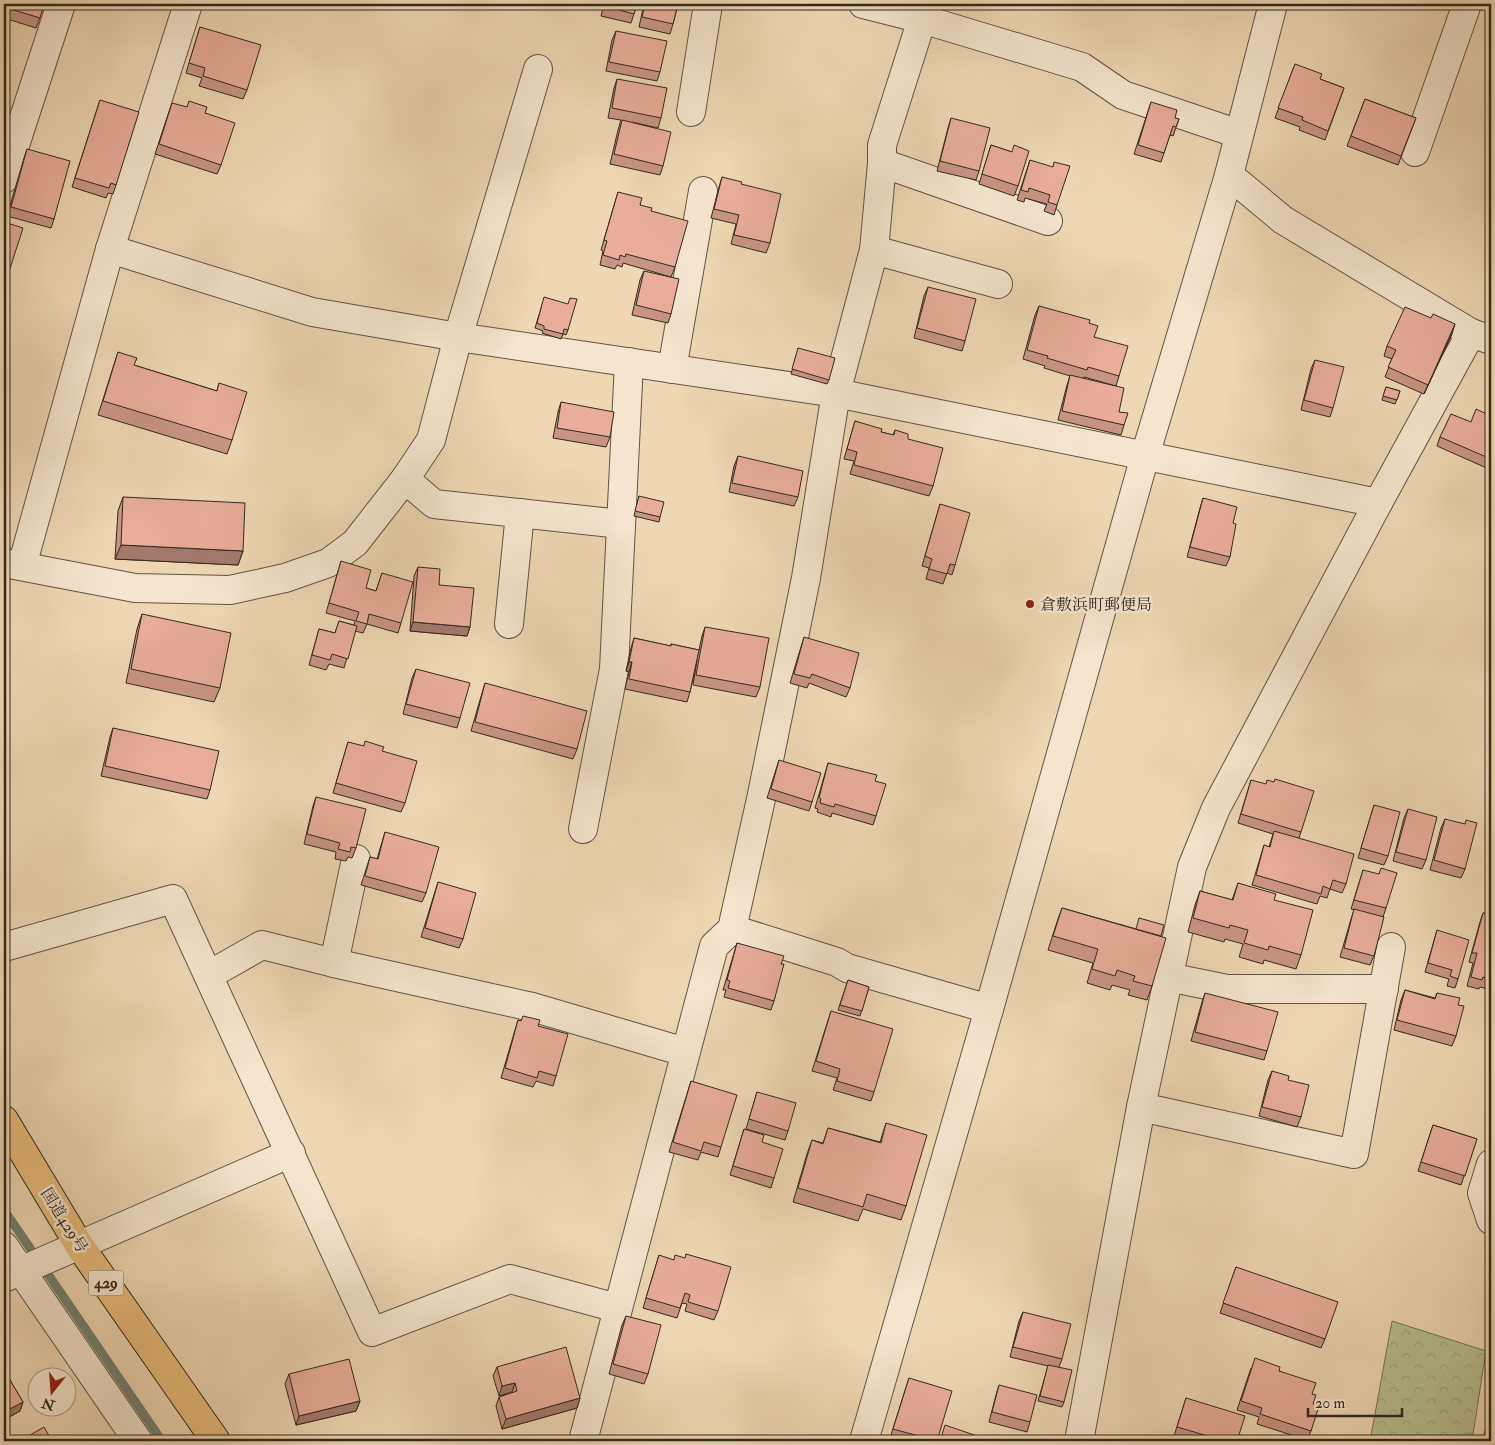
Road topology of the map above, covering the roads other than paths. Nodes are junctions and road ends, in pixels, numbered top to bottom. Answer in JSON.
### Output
{"nodes":[{"id":1,"x":61,"y":4,"type":"edge"},
{"id":2,"x":188,"y":4,"type":"edge"},
{"id":3,"x":708,"y":4,"type":"edge"},
{"id":4,"x":863,"y":4,"type":"edge"},
{"id":5,"x":1274,"y":4,"type":"edge"},
{"id":6,"x":1467,"y":4,"type":"edge"},
{"id":7,"x":922,"y":19,"type":"junction"},
{"id":8,"x":538,"y":69,"type":"dead end"},
{"id":9,"x":691,"y":112,"type":"dead end"},
{"id":10,"x":1239,"y":134,"type":"junction"},
{"id":11,"x":1415,"y":152,"type":"dead end"},
{"id":12,"x":882,"y":163,"type":"junction"},
{"id":13,"x":1229,"y":175,"type":"junction"},
{"id":14,"x":4,"y":179,"type":"edge"},
{"id":15,"x":703,"y":191,"type":"dead end"},
{"id":16,"x":1048,"y":221,"type":"dead end"},
{"id":17,"x":110,"y":249,"type":"junction"},
{"id":18,"x":874,"y":250,"type":"junction"},
{"id":19,"x":998,"y":284,"type":"dead end"},
{"id":20,"x":1481,"y":336,"type":"edge"},
{"id":21,"x":458,"y":337,"type":"junction"},
{"id":22,"x":629,"y":362,"type":"junction"},
{"id":23,"x":672,"y":369,"type":"junction"},
{"id":24,"x":836,"y":393,"type":"junction"},
{"id":25,"x":1145,"y":456,"type":"junction"},
{"id":26,"x":405,"y":479,"type":"junction"},
{"id":27,"x":1378,"y":503,"type":"junction"},
{"id":28,"x":520,"y":514,"type":"junction"},
{"id":29,"x":621,"y":524,"type":"junction"},
{"id":30,"x":13,"y":564,"type":"edge"},
{"id":31,"x":509,"y":624,"type":"dead end"},
{"id":32,"x":583,"y":829,"type":"dead end"},
{"id":33,"x":356,"y":859,"type":"edge"},
{"id":34,"x":732,"y":930,"type":"junction"},
{"id":35,"x":1391,"y":947,"type":"dead end"},
{"id":36,"x":4,"y":948,"type":"edge"},
{"id":37,"x":334,"y":963,"type":"junction"},
{"id":38,"x":209,"y":975,"type":"junction"},
{"id":39,"x":1168,"y":977,"type":"junction"},
{"id":40,"x":1384,"y":989,"type":"junction"},
{"id":41,"x":989,"y":1010,"type":"junction"},
{"id":42,"x":685,"y":1052,"type":"junction"},
{"id":43,"x":1141,"y":1107,"type":"junction"},
{"id":44,"x":4,"y":1120,"type":"edge"},
{"id":45,"x":291,"y":1153,"type":"junction"},
{"id":46,"x":1491,"y":1164,"type":"edge"},
{"id":47,"x":1491,"y":1220,"type":"edge"},
{"id":48,"x":79,"y":1245,"type":"junction"},
{"id":49,"x":4,"y":1246,"type":"edge"},
{"id":50,"x":26,"y":1268,"type":"edge"},
{"id":51,"x":617,"y":1308,"type":"junction"},
{"id":52,"x":138,"y":1441,"type":"edge"},
{"id":53,"x":216,"y":1441,"type":"edge"},
{"id":54,"x":583,"y":1441,"type":"edge"},
{"id":55,"x":864,"y":1441,"type":"edge"},
{"id":56,"x":1079,"y":1441,"type":"edge"}],
"edges":[{"from":1,"to":14,"type":"street"},
{"from":2,"to":17,"type":"street"},
{"from":3,"to":9,"type":"street"},
{"from":4,"to":7,"type":"street"},
{"from":5,"to":10,"type":"street"},
{"from":6,"to":11,"type":"street"},
{"from":7,"to":10,"type":"street"},
{"from":7,"to":12,"type":"street"},
{"from":8,"to":21,"type":"street"},
{"from":10,"to":13,"type":"street"},
{"from":12,"to":16,"type":"street"},
{"from":12,"to":18,"type":"street"},
{"from":13,"to":20,"type":"street"},
{"from":13,"to":25,"type":"street"},
{"from":15,"to":23,"type":"street"},
{"from":17,"to":21,"type":"street"},
{"from":17,"to":30,"type":"street"},
{"from":18,"to":19,"type":"street"},
{"from":18,"to":24,"type":"street"},
{"from":20,"to":27,"type":"street"},
{"from":21,"to":22,"type":"street"},
{"from":21,"to":26,"type":"street"},
{"from":22,"to":23,"type":"street"},
{"from":22,"to":29,"type":"street"},
{"from":23,"to":24,"type":"street"},
{"from":24,"to":25,"type":"street"},
{"from":24,"to":34,"type":"street"},
{"from":25,"to":27,"type":"street"},
{"from":25,"to":41,"type":"street"},
{"from":26,"to":28,"type":"street"},
{"from":26,"to":30,"type":"street"},
{"from":27,"to":39,"type":"street"},
{"from":28,"to":29,"type":"street"},
{"from":28,"to":31,"type":"street"},
{"from":29,"to":32,"type":"street"},
{"from":33,"to":37,"type":"street"},
{"from":34,"to":41,"type":"street"},
{"from":34,"to":42,"type":"street"},
{"from":35,"to":40,"type":"street"},
{"from":36,"to":38,"type":"street"},
{"from":37,"to":38,"type":"street"},
{"from":37,"to":42,"type":"street"},
{"from":38,"to":45,"type":"street"},
{"from":39,"to":40,"type":"street"},
{"from":39,"to":43,"type":"street"},
{"from":40,"to":43,"type":"street"},
{"from":41,"to":55,"type":"street"},
{"from":42,"to":51,"type":"street"},
{"from":43,"to":56,"type":"street"},
{"from":44,"to":48,"type":"highway","name":"国道429号","number":"429"},
{"from":45,"to":48,"type":"street"},
{"from":45,"to":51,"type":"street"},
{"from":46,"to":47,"type":"street"},
{"from":48,"to":50,"type":"street"},
{"from":48,"to":53,"type":"highway","name":"国道429号","number":"429"},
{"from":49,"to":50,"type":"street"},
{"from":50,"to":52,"type":"street"},
{"from":51,"to":54,"type":"street"}]}
